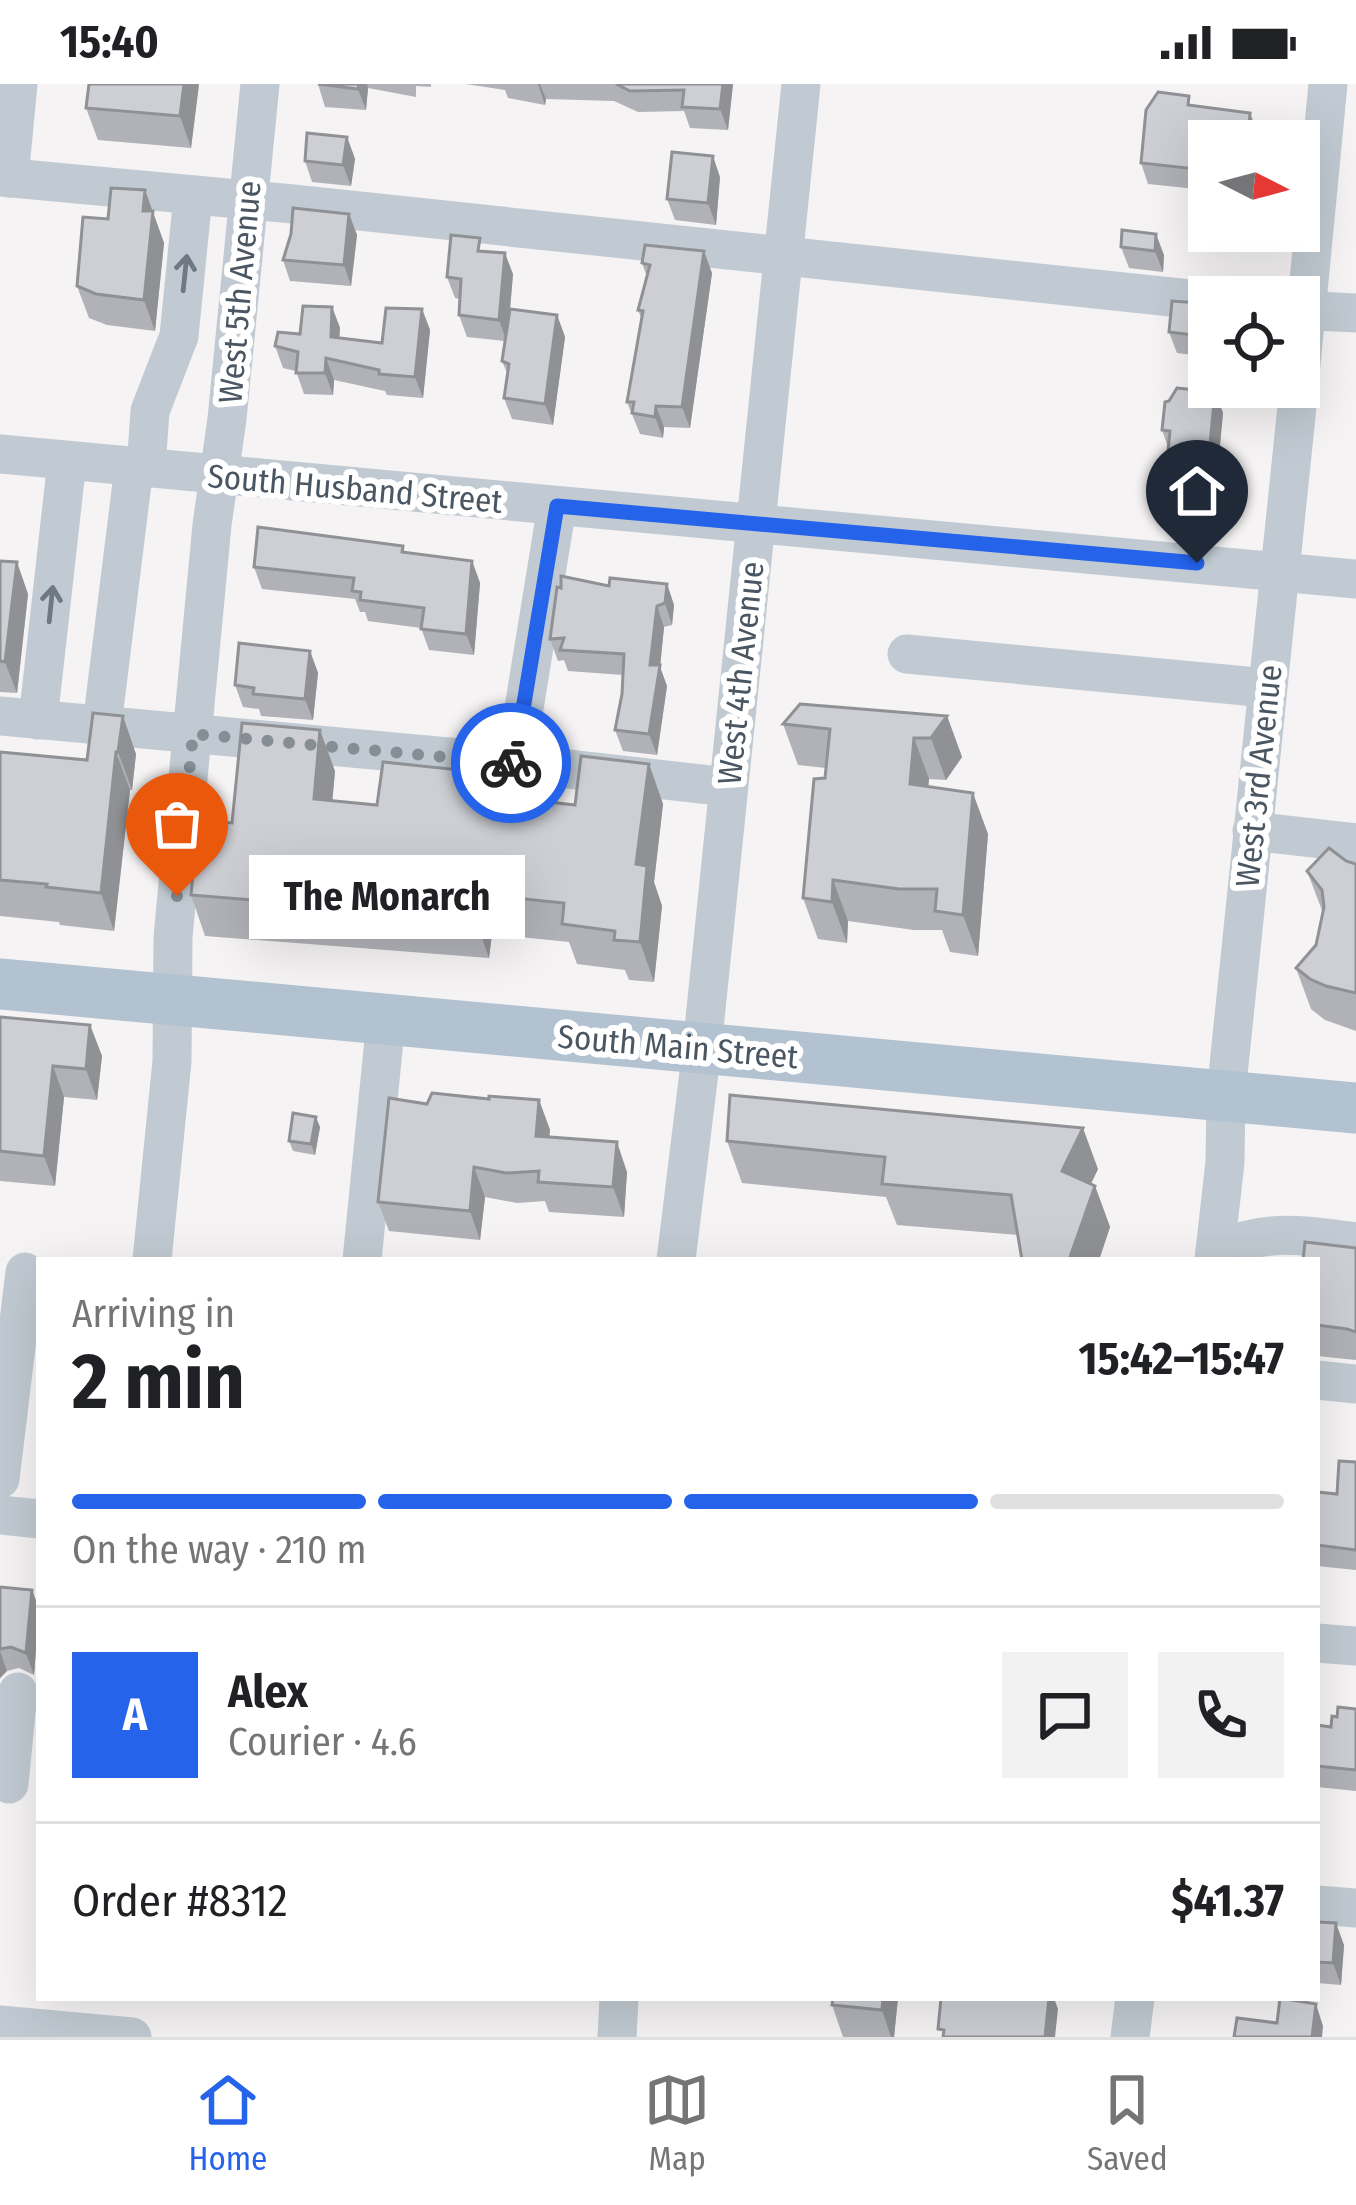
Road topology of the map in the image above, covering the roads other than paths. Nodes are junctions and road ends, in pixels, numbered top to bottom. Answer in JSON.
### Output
{"nodes":[{"id":1,"x":18,"y":84,"type":"edge"},
{"id":2,"x":260,"y":84,"type":"edge"},
{"id":3,"x":801,"y":84,"type":"edge"},
{"id":4,"x":1328,"y":84,"type":"edge"},
{"id":5,"x":4,"y":177,"type":"edge"},
{"id":6,"x":193,"y":196,"type":"junction"},
{"id":7,"x":248,"y":201,"type":"junction"},
{"id":8,"x":784,"y":256,"type":"junction"},
{"id":9,"x":1307,"y":276,"type":"edge"},
{"id":10,"x":1188,"y":299,"type":"edge"},
{"id":11,"x":1320,"y":311,"type":"edge"},
{"id":12,"x":1356,"y":314,"type":"edge"},
{"id":13,"x":179,"y":336,"type":"junction"},
{"id":14,"x":235,"y":342,"type":"junction"},
{"id":15,"x":1297,"y":408,"type":"edge"},
{"id":16,"x":68,"y":461,"type":"junction"},
{"id":17,"x":1,"y":466,"type":"edge"},
{"id":18,"x":140,"y":468,"type":"junction"},
{"id":19,"x":219,"y":475,"type":"junction"},
{"id":20,"x":557,"y":506,"type":"junction"},
{"id":21,"x":755,"y":525,"type":"junction"},
{"id":22,"x":1279,"y":570,"type":"junction"},
{"id":23,"x":1356,"y":580,"type":"edge"},
{"id":24,"x":908,"y":654,"type":"dead end"},
{"id":25,"x":1267,"y":688,"type":"junction"},
{"id":26,"x":19,"y":718,"type":"edge"},
{"id":27,"x":101,"y":725,"type":"junction"},
{"id":28,"x":193,"y":734,"type":"junction"},
{"id":29,"x":514,"y":763,"type":"junction"},
{"id":30,"x":728,"y":787,"type":"junction"},
{"id":31,"x":1252,"y":831,"type":"junction"},
{"id":32,"x":1356,"y":843,"type":"edge"},
{"id":33,"x":0,"y":984,"type":"edge"},
{"id":34,"x":172,"y":1001,"type":"junction"},
{"id":35,"x":386,"y":1020,"type":"junction"},
{"id":36,"x":702,"y":1048,"type":"junction"},
{"id":37,"x":1226,"y":1094,"type":"junction"},
{"id":38,"x":1356,"y":1108,"type":"edge"},
{"id":39,"x":1220,"y":1201,"type":"junction"},
{"id":40,"x":1283,"y":1233,"type":"junction"},
{"id":41,"x":1356,"y":1242,"type":"edge"},
{"id":42,"x":1214,"y":1256,"type":"edge"},
{"id":43,"x":152,"y":1257,"type":"edge"},
{"id":44,"x":362,"y":1257,"type":"edge"},
{"id":45,"x":676,"y":1257,"type":"edge"},
{"id":46,"x":21,"y":1270,"type":"edge"},
{"id":47,"x":1320,"y":1381,"type":"edge"},
{"id":48,"x":1356,"y":1384,"type":"edge"},
{"id":49,"x":1,"y":1455,"type":"edge"},
{"id":50,"x":0,"y":1515,"type":"edge"},
{"id":51,"x":36,"y":1519,"type":"edge"},
{"id":52,"x":1320,"y":1642,"type":"edge"},
{"id":53,"x":1356,"y":1646,"type":"edge"},
{"id":54,"x":18,"y":1692,"type":"dead end"},
{"id":55,"x":16,"y":1784,"type":"edge"},
{"id":56,"x":1320,"y":1905,"type":"edge"},
{"id":57,"x":1356,"y":1908,"type":"edge"},
{"id":58,"x":619,"y":2001,"type":"edge"},
{"id":59,"x":1135,"y":2001,"type":"edge"},
{"id":60,"x":79,"y":2015,"type":"edge"},
{"id":61,"x":0,"y":2025,"type":"edge"},
{"id":62,"x":132,"y":2037,"type":"edge"},
{"id":63,"x":616,"y":2037,"type":"edge"},
{"id":64,"x":1130,"y":2037,"type":"edge"}],
"edges":[{"from":1,"to":5,"type":"street"},
{"from":2,"to":7,"type":"street","name":"West 5th Avenue"},
{"from":3,"to":8,"type":"street","name":"West 4th Avenue"},
{"from":4,"to":9,"type":"street","name":"West 3rd Avenue"},
{"from":5,"to":6,"type":"street"},
{"from":6,"to":7,"type":"street"},
{"from":13,"to":6,"type":"street","one_way":true},
{"from":7,"to":8,"type":"street"},
{"from":7,"to":14,"type":"street","name":"West 5th Avenue"},
{"from":8,"to":10,"type":"street"},
{"from":8,"to":21,"type":"street","name":"West 4th Avenue"},
{"from":11,"to":12,"type":"street"},
{"from":13,"to":14,"type":"street"},
{"from":13,"to":18,"type":"street"},
{"from":14,"to":19,"type":"street","name":"West 5th Avenue"},
{"from":15,"to":22,"type":"street","name":"West 3rd Avenue"},
{"from":16,"to":17,"type":"street","name":"South Husband Street"},
{"from":16,"to":18,"type":"street","name":"South Husband Street"},
{"from":26,"to":16,"type":"street","one_way":true},
{"from":18,"to":19,"type":"street","name":"South Husband Street"},
{"from":18,"to":27,"type":"street"},
{"from":19,"to":20,"type":"street","name":"South Husband Street"},
{"from":19,"to":28,"type":"street","name":"West 5th Avenue"},
{"from":20,"to":21,"type":"street","name":"South Husband Street"},
{"from":20,"to":29,"type":"street"},
{"from":21,"to":22,"type":"street","name":"South Husband Street"},
{"from":21,"to":30,"type":"street","name":"West 4th Avenue"},
{"from":22,"to":23,"type":"street","name":"South Husband Street"},
{"from":22,"to":25,"type":"street","name":"West 3rd Avenue"},
{"from":24,"to":25,"type":"street"},
{"from":25,"to":31,"type":"street","name":"West 3rd Avenue"},
{"from":26,"to":27,"type":"street"},
{"from":27,"to":28,"type":"street"},
{"from":28,"to":29,"type":"street"},
{"from":28,"to":34,"type":"street","name":"West 5th Avenue"},
{"from":29,"to":30,"type":"street"},
{"from":30,"to":36,"type":"street","name":"West 4th Avenue"},
{"from":31,"to":32,"type":"street"},
{"from":31,"to":37,"type":"street","name":"West 3rd Avenue"},
{"from":33,"to":34,"type":"main road","name":"South Main Street"},
{"from":34,"to":35,"type":"main road","name":"South Main Street"},
{"from":34,"to":43,"type":"street","name":"West 5th Avenue"},
{"from":35,"to":36,"type":"main road","name":"South Main Street"},
{"from":35,"to":44,"type":"street"},
{"from":36,"to":37,"type":"main road","name":"South Main Street"},
{"from":36,"to":45,"type":"street","name":"West 4th Avenue"},
{"from":37,"to":38,"type":"main road","name":"South Main Street"},
{"from":37,"to":39,"type":"street","name":"West 3rd Avenue"},
{"from":39,"to":40,"type":"street"},
{"from":39,"to":42,"type":"street","name":"West 3rd Avenue"},
{"from":40,"to":41,"type":"street"},
{"from":40,"to":42,"type":"street"},
{"from":46,"to":49,"type":"street"},
{"from":47,"to":48,"type":"street"},
{"from":50,"to":51,"type":"street"},
{"from":52,"to":53,"type":"street"},
{"from":54,"to":55,"type":"street"},
{"from":56,"to":57,"type":"street"},
{"from":58,"to":63,"type":"street"},
{"from":59,"to":64,"type":"street"},
{"from":60,"to":61,"type":"street"},
{"from":60,"to":62,"type":"street"}]}
